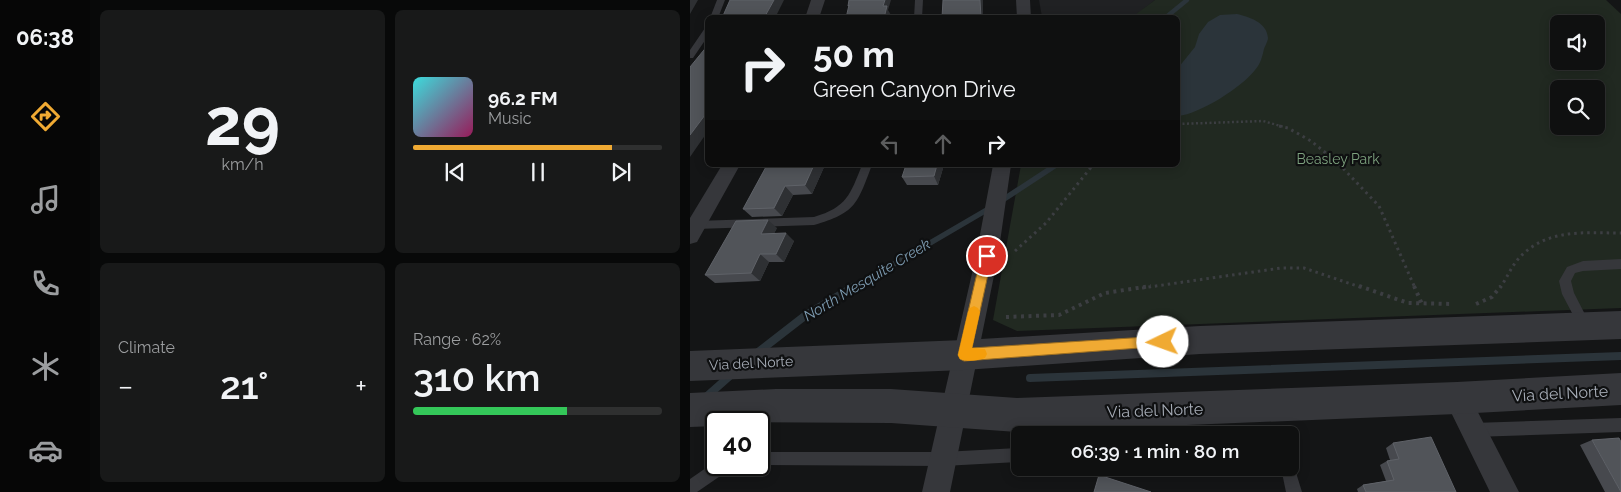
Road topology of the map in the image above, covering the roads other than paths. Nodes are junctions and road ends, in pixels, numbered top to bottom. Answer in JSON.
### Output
{"nodes":[{"id":1,"x":721,"y":0,"type":"edge"},
{"id":2,"x":818,"y":0,"type":"edge"},
{"id":3,"x":920,"y":0,"type":"edge"},
{"id":4,"x":1023,"y":0,"type":"edge"},
{"id":5,"x":715,"y":15,"type":"edge"},
{"id":6,"x":813,"y":15,"type":"edge"},
{"id":7,"x":918,"y":15,"type":"edge"},
{"id":8,"x":1024,"y":15,"type":"edge"},
{"id":9,"x":705,"y":34,"type":"edge"},
{"id":10,"x":690,"y":56,"type":"edge"},
{"id":11,"x":731,"y":167,"type":"edge"},
{"id":12,"x":866,"y":167,"type":"edge"},
{"id":13,"x":1001,"y":168,"type":"edge"},
{"id":14,"x":693,"y":230,"type":"edge"},
{"id":15,"x":1621,"y":264,"type":"edge"},
{"id":16,"x":1621,"y":325,"type":"edge"},
{"id":17,"x":1585,"y":326,"type":"junction"},
{"id":18,"x":964,"y":355,"type":"junction"},
{"id":19,"x":690,"y":366,"type":"edge"},
{"id":20,"x":1621,"y":389,"type":"edge"},
{"id":21,"x":1457,"y":398,"type":"junction"},
{"id":22,"x":690,"y":410,"type":"edge"},
{"id":23,"x":953,"y":411,"type":"junction"},
{"id":24,"x":1621,"y":425,"type":"edge"},
{"id":25,"x":1473,"y":430,"type":"junction"},
{"id":26,"x":1011,"y":455,"type":"edge"},
{"id":27,"x":770,"y":458,"type":"edge"},
{"id":28,"x":943,"y":459,"type":"junction"},
{"id":29,"x":708,"y":476,"type":"edge"},
{"id":30,"x":1290,"y":476,"type":"edge"},
{"id":31,"x":690,"y":488,"type":"edge"},
{"id":32,"x":936,"y":492,"type":"edge"},
{"id":33,"x":1294,"y":492,"type":"edge"},
{"id":34,"x":1505,"y":492,"type":"edge"}],
"edges":[{"from":1,"to":5,"type":"lane"},
{"from":2,"to":6,"type":"street"},
{"from":3,"to":7,"type":"lane"},
{"from":4,"to":8,"type":"street"},
{"from":9,"to":10,"type":"lane"},
{"from":11,"to":14,"type":"street"},
{"from":12,"to":14,"type":"lane"},
{"from":13,"to":18,"type":"street"},
{"from":15,"to":17,"type":"lane"},
{"from":16,"to":17,"type":"street","name":"Via del Norte"},
{"from":17,"to":18,"type":"street","name":"Via del Norte"},
{"from":18,"to":19,"type":"street","name":"Via del Norte"},
{"from":18,"to":23,"type":"street"},
{"from":20,"to":21,"type":"street","name":"Via del Norte"},
{"from":21,"to":23,"type":"street","name":"Via del Norte"},
{"from":21,"to":25,"type":"street"},
{"from":22,"to":23,"type":"street","name":"Via del Norte"},
{"from":23,"to":28,"type":"street"},
{"from":24,"to":25,"type":"lane"},
{"from":25,"to":34,"type":"street"},
{"from":26,"to":28,"type":"lane"},
{"from":27,"to":28,"type":"lane"},
{"from":28,"to":32,"type":"street"},
{"from":29,"to":31,"type":"lane"},
{"from":30,"to":33,"type":"lane"}]}
